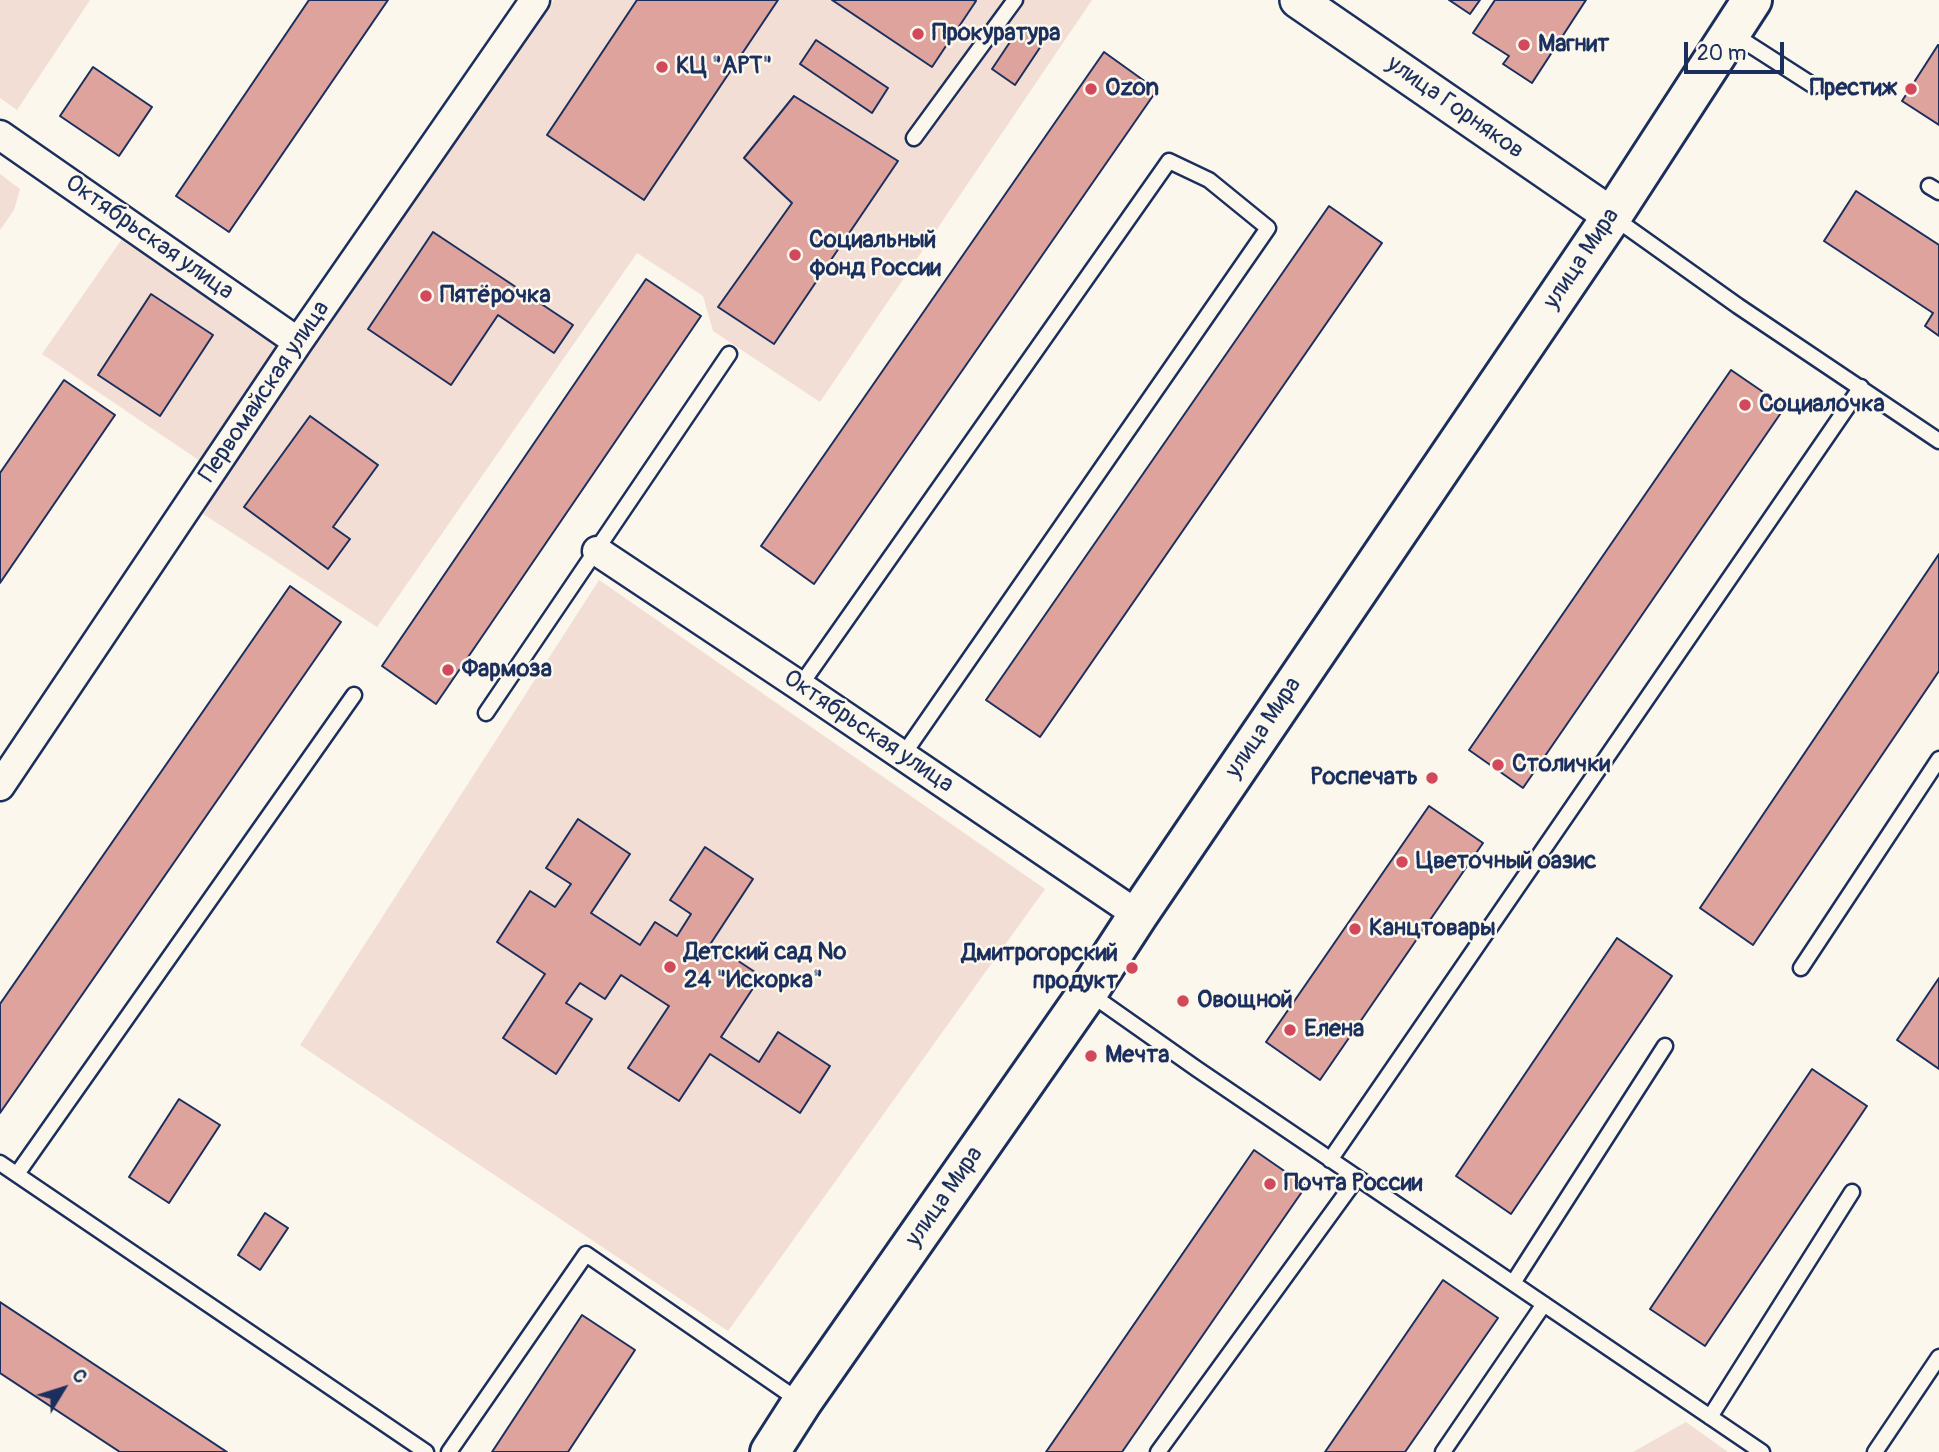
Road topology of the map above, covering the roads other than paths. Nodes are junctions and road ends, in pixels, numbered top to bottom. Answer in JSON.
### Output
{"nodes":[{"id":1,"x":535,"y":0,"type":"edge"},
{"id":2,"x":1015,"y":0,"type":"edge"},
{"id":3,"x":1298,"y":0,"type":"edge"},
{"id":4,"x":1752,"y":0,"type":"edge"},
{"id":5,"x":1731,"y":33,"type":"junction"},
{"id":6,"x":1814,"y":86,"type":"dead end"},
{"id":7,"x":0,"y":135,"type":"edge"},
{"id":8,"x":914,"y":138,"type":"dead end"},
{"id":9,"x":1612,"y":216,"type":"junction"},
{"id":10,"x":298,"y":342,"type":"junction"},
{"id":11,"x":729,"y":354,"type":"dead end"},
{"id":12,"x":1861,"y":387,"type":"junction"},
{"id":13,"x":1939,"y":441,"type":"edge"},
{"id":14,"x":597,"y":551,"type":"junction"},
{"id":15,"x":800,"y":686,"type":"junction"},
{"id":16,"x":354,"y":695,"type":"dead end"},
{"id":17,"x":486,"y":713,"type":"dead end"},
{"id":18,"x":903,"y":755,"type":"junction"},
{"id":19,"x":1939,"y":759,"type":"edge"},
{"id":20,"x":0,"y":786,"type":"edge"},
{"id":21,"x":1138,"y":915,"type":"junction"},
{"id":22,"x":1801,"y":968,"type":"dead end"},
{"id":23,"x":1088,"y":992,"type":"junction"},
{"id":24,"x":1665,"y":1046,"type":"dead end"},
{"id":25,"x":1330,"y":1160,"type":"junction"},
{"id":26,"x":0,"y":1163,"type":"edge"},
{"id":27,"x":17,"y":1174,"type":"junction"},
{"id":28,"x":1357,"y":1178,"type":"junction"},
{"id":29,"x":1852,"y":1192,"type":"dead end"},
{"id":30,"x":1513,"y":1283,"type":"junction"},
{"id":31,"x":1544,"y":1304,"type":"junction"},
{"id":32,"x":1939,"y":1357,"type":"edge"},
{"id":33,"x":1710,"y":1417,"type":"junction"},
{"id":34,"x":786,"y":1434,"type":"edge"},
{"id":35,"x":426,"y":1452,"type":"edge"},
{"id":36,"x":449,"y":1452,"type":"edge"},
{"id":37,"x":1158,"y":1452,"type":"edge"},
{"id":38,"x":1443,"y":1452,"type":"edge"},
{"id":39,"x":1762,"y":1452,"type":"edge"},
{"id":40,"x":1875,"y":1452,"type":"edge"}],
"edges":[{"from":1,"to":10,"type":"street","name":"Первомайская улица"},
{"from":2,"to":8,"type":"lane"},
{"from":3,"to":9,"type":"street","name":"улица Горняков"},
{"from":4,"to":5,"type":"main road","name":"улица Мира"},
{"from":5,"to":6,"type":"lane"},
{"from":5,"to":9,"type":"main road","name":"улица Мира"},
{"from":7,"to":10,"type":"street","name":"Октябрьская улица"},
{"from":9,"to":12,"type":"lane"},
{"from":9,"to":21,"type":"main road","name":"улица Мира"},
{"from":10,"to":20,"type":"street","name":"Первомайская улица"},
{"from":11,"to":14,"type":"lane"},
{"from":12,"to":13,"type":"lane"},
{"from":12,"to":25,"type":"lane"},
{"from":14,"to":15,"type":"street","name":"Октябрьская улица"},
{"from":14,"to":17,"type":"lane"},
{"from":15,"to":18,"type":"street","name":"Октябрьская улица"},
{"from":15,"to":18,"type":"lane"},
{"from":16,"to":27,"type":"lane"},
{"from":18,"to":21,"type":"street","name":"Октябрьская улица"},
{"from":19,"to":22,"type":"lane"},
{"from":21,"to":23,"type":"main road","name":"улица Мира"},
{"from":23,"to":25,"type":"lane"},
{"from":23,"to":34,"type":"main road","name":"улица Мира"},
{"from":24,"to":30,"type":"lane"},
{"from":25,"to":28,"type":"lane"},
{"from":26,"to":27,"type":"lane"},
{"from":27,"to":35,"type":"lane"},
{"from":28,"to":30,"type":"lane"},
{"from":28,"to":37,"type":"lane"},
{"from":29,"to":33,"type":"lane"},
{"from":30,"to":31,"type":"lane"},
{"from":31,"to":33,"type":"lane"},
{"from":31,"to":38,"type":"lane"},
{"from":32,"to":40,"type":"lane"},
{"from":33,"to":39,"type":"lane"},
{"from":34,"to":36,"type":"lane"}]}
